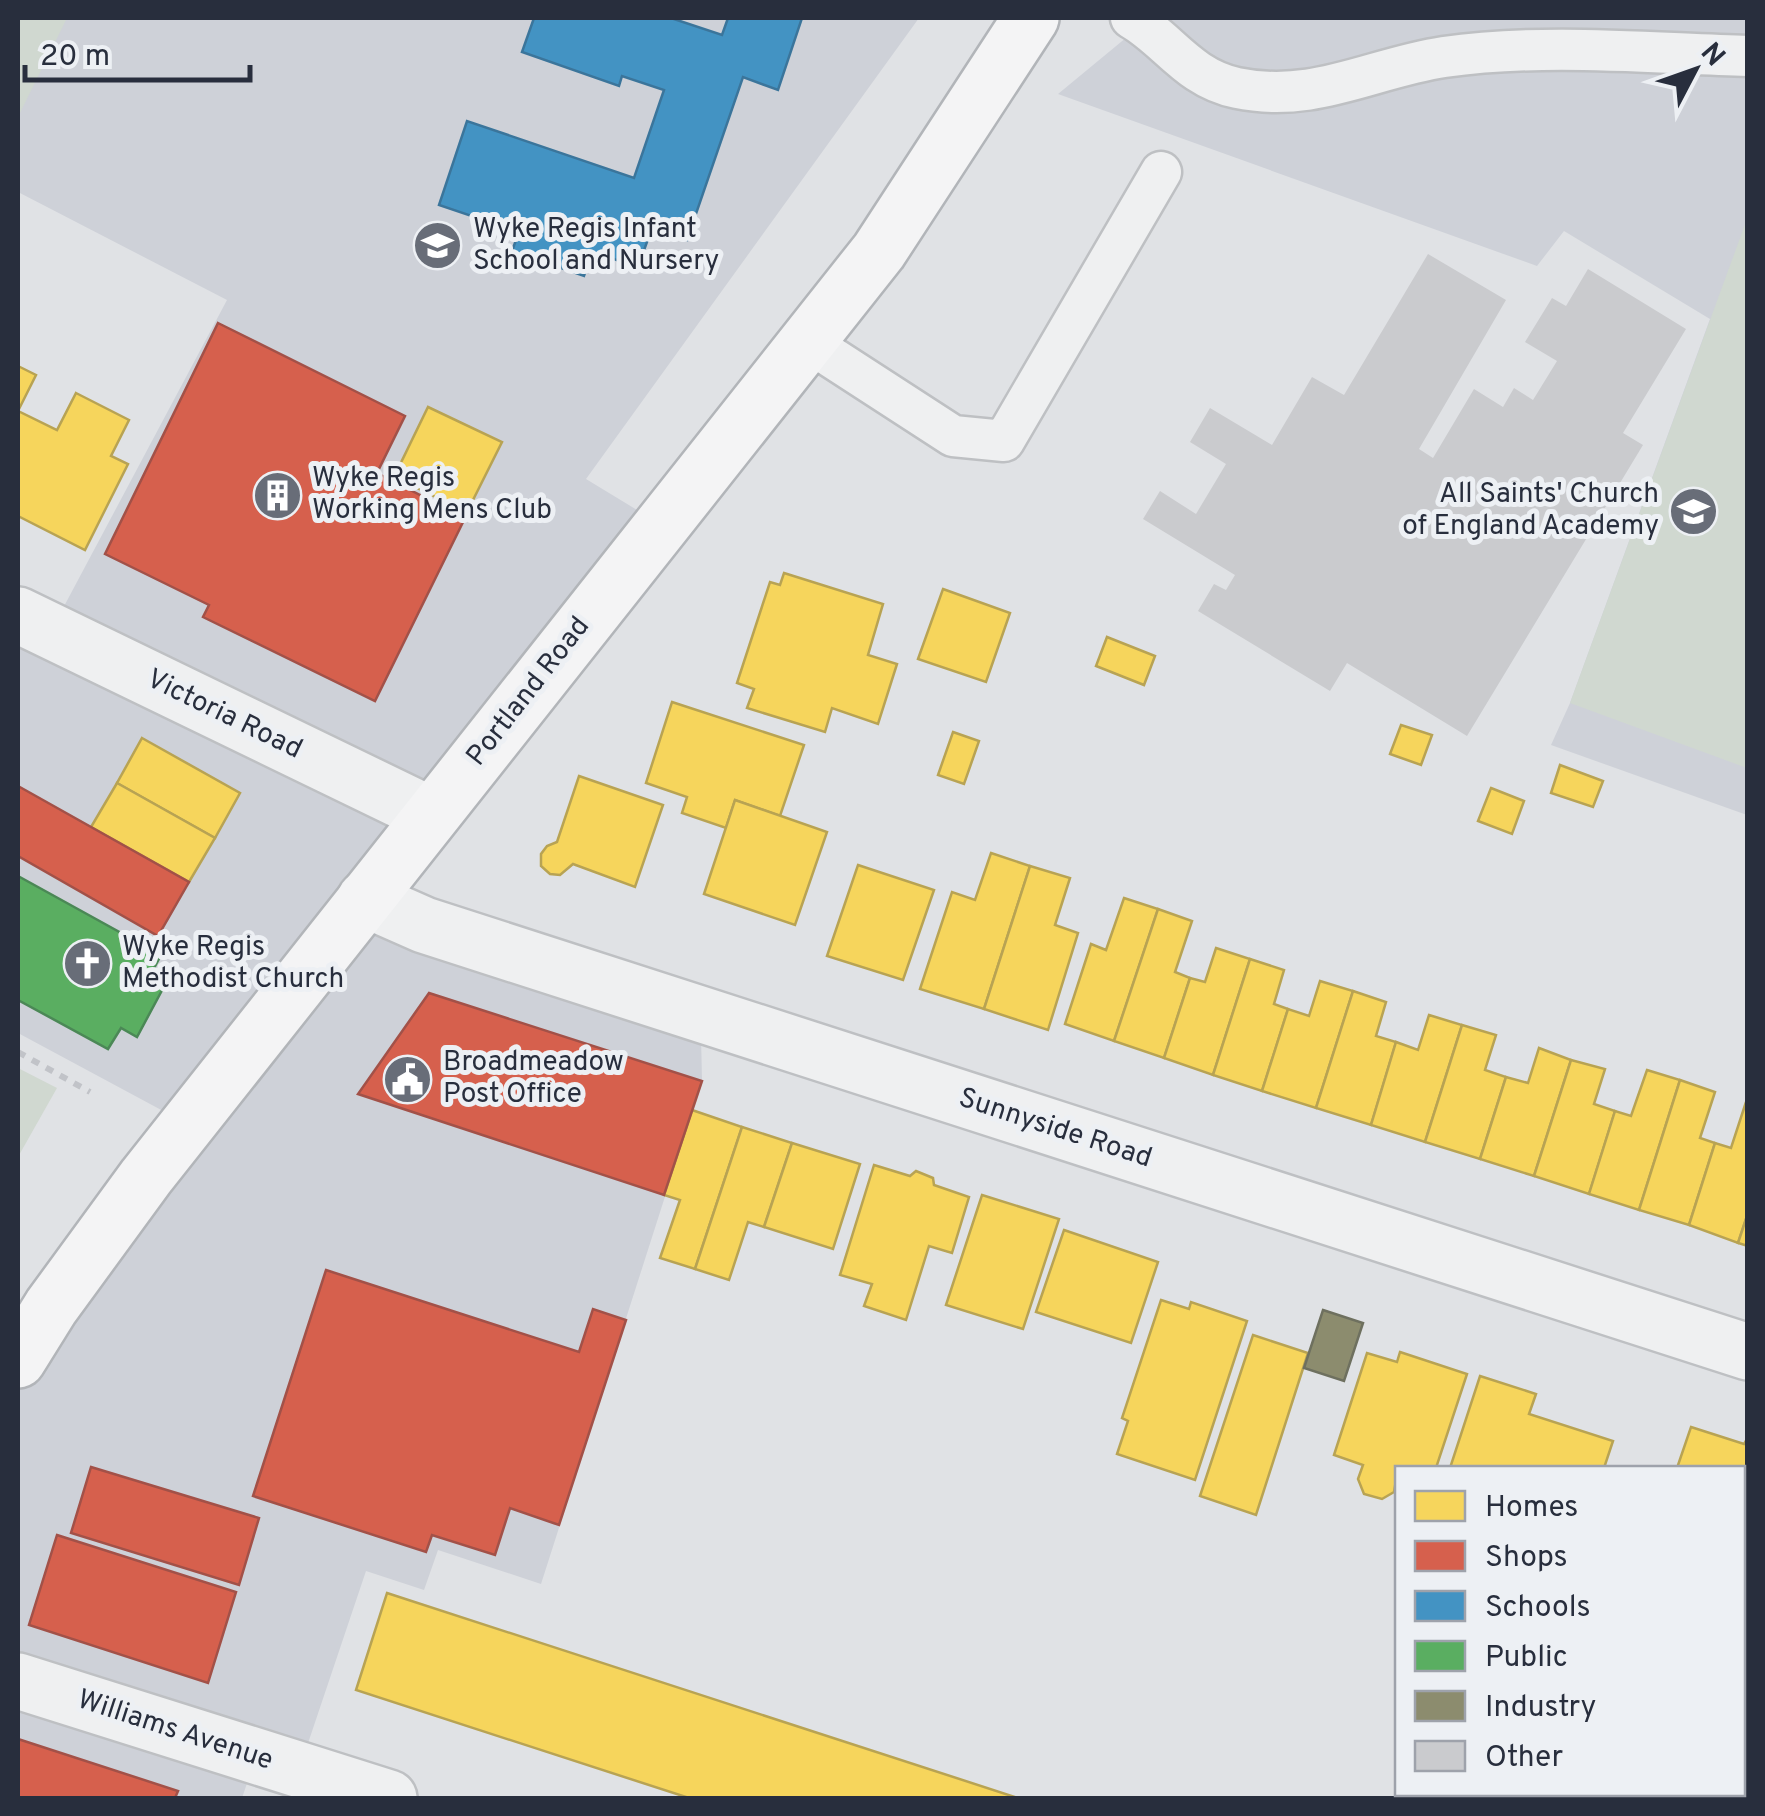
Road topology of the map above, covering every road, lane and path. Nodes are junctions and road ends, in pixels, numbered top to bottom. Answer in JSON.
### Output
{"nodes":[{"id":1,"x":1031,"y":18,"type":"edge"},
{"id":2,"x":1131,"y":18,"type":"edge"},
{"id":3,"x":1748,"y":56,"type":"edge"},
{"id":4,"x":1161,"y":172,"type":"dead end"},
{"id":5,"x":808,"y":342,"type":"junction"},
{"id":6,"x":18,"y":615,"type":"edge"},
{"id":7,"x":431,"y":815,"type":"junction"},
{"id":8,"x":365,"y":899,"type":"junction"},
{"id":9,"x":18,"y":1052,"type":"edge"},
{"id":10,"x":90,"y":1092,"type":"dead end"},
{"id":11,"x":1748,"y":1352,"type":"edge"},
{"id":12,"x":18,"y":1360,"type":"edge"},
{"id":13,"x":18,"y":1681,"type":"edge"},
{"id":14,"x":389,"y":1798,"type":"edge"}],
"edges":[{"from":1,"to":5,"type":"highway","name":"Portland Road"},
{"from":2,"to":3,"type":"lane"},
{"from":4,"to":5,"type":"lane"},
{"from":5,"to":7,"type":"highway","name":"Portland Road"},
{"from":6,"to":7,"type":"street","name":"Victoria Road"},
{"from":7,"to":8,"type":"highway","name":"Portland Road"},
{"from":8,"to":11,"type":"street","name":"Sunnyside Road"},
{"from":8,"to":12,"type":"highway","name":"Portland Road"},
{"from":9,"to":10,"type":"path"},
{"from":13,"to":14,"type":"street","name":"Williams Avenue"}]}
